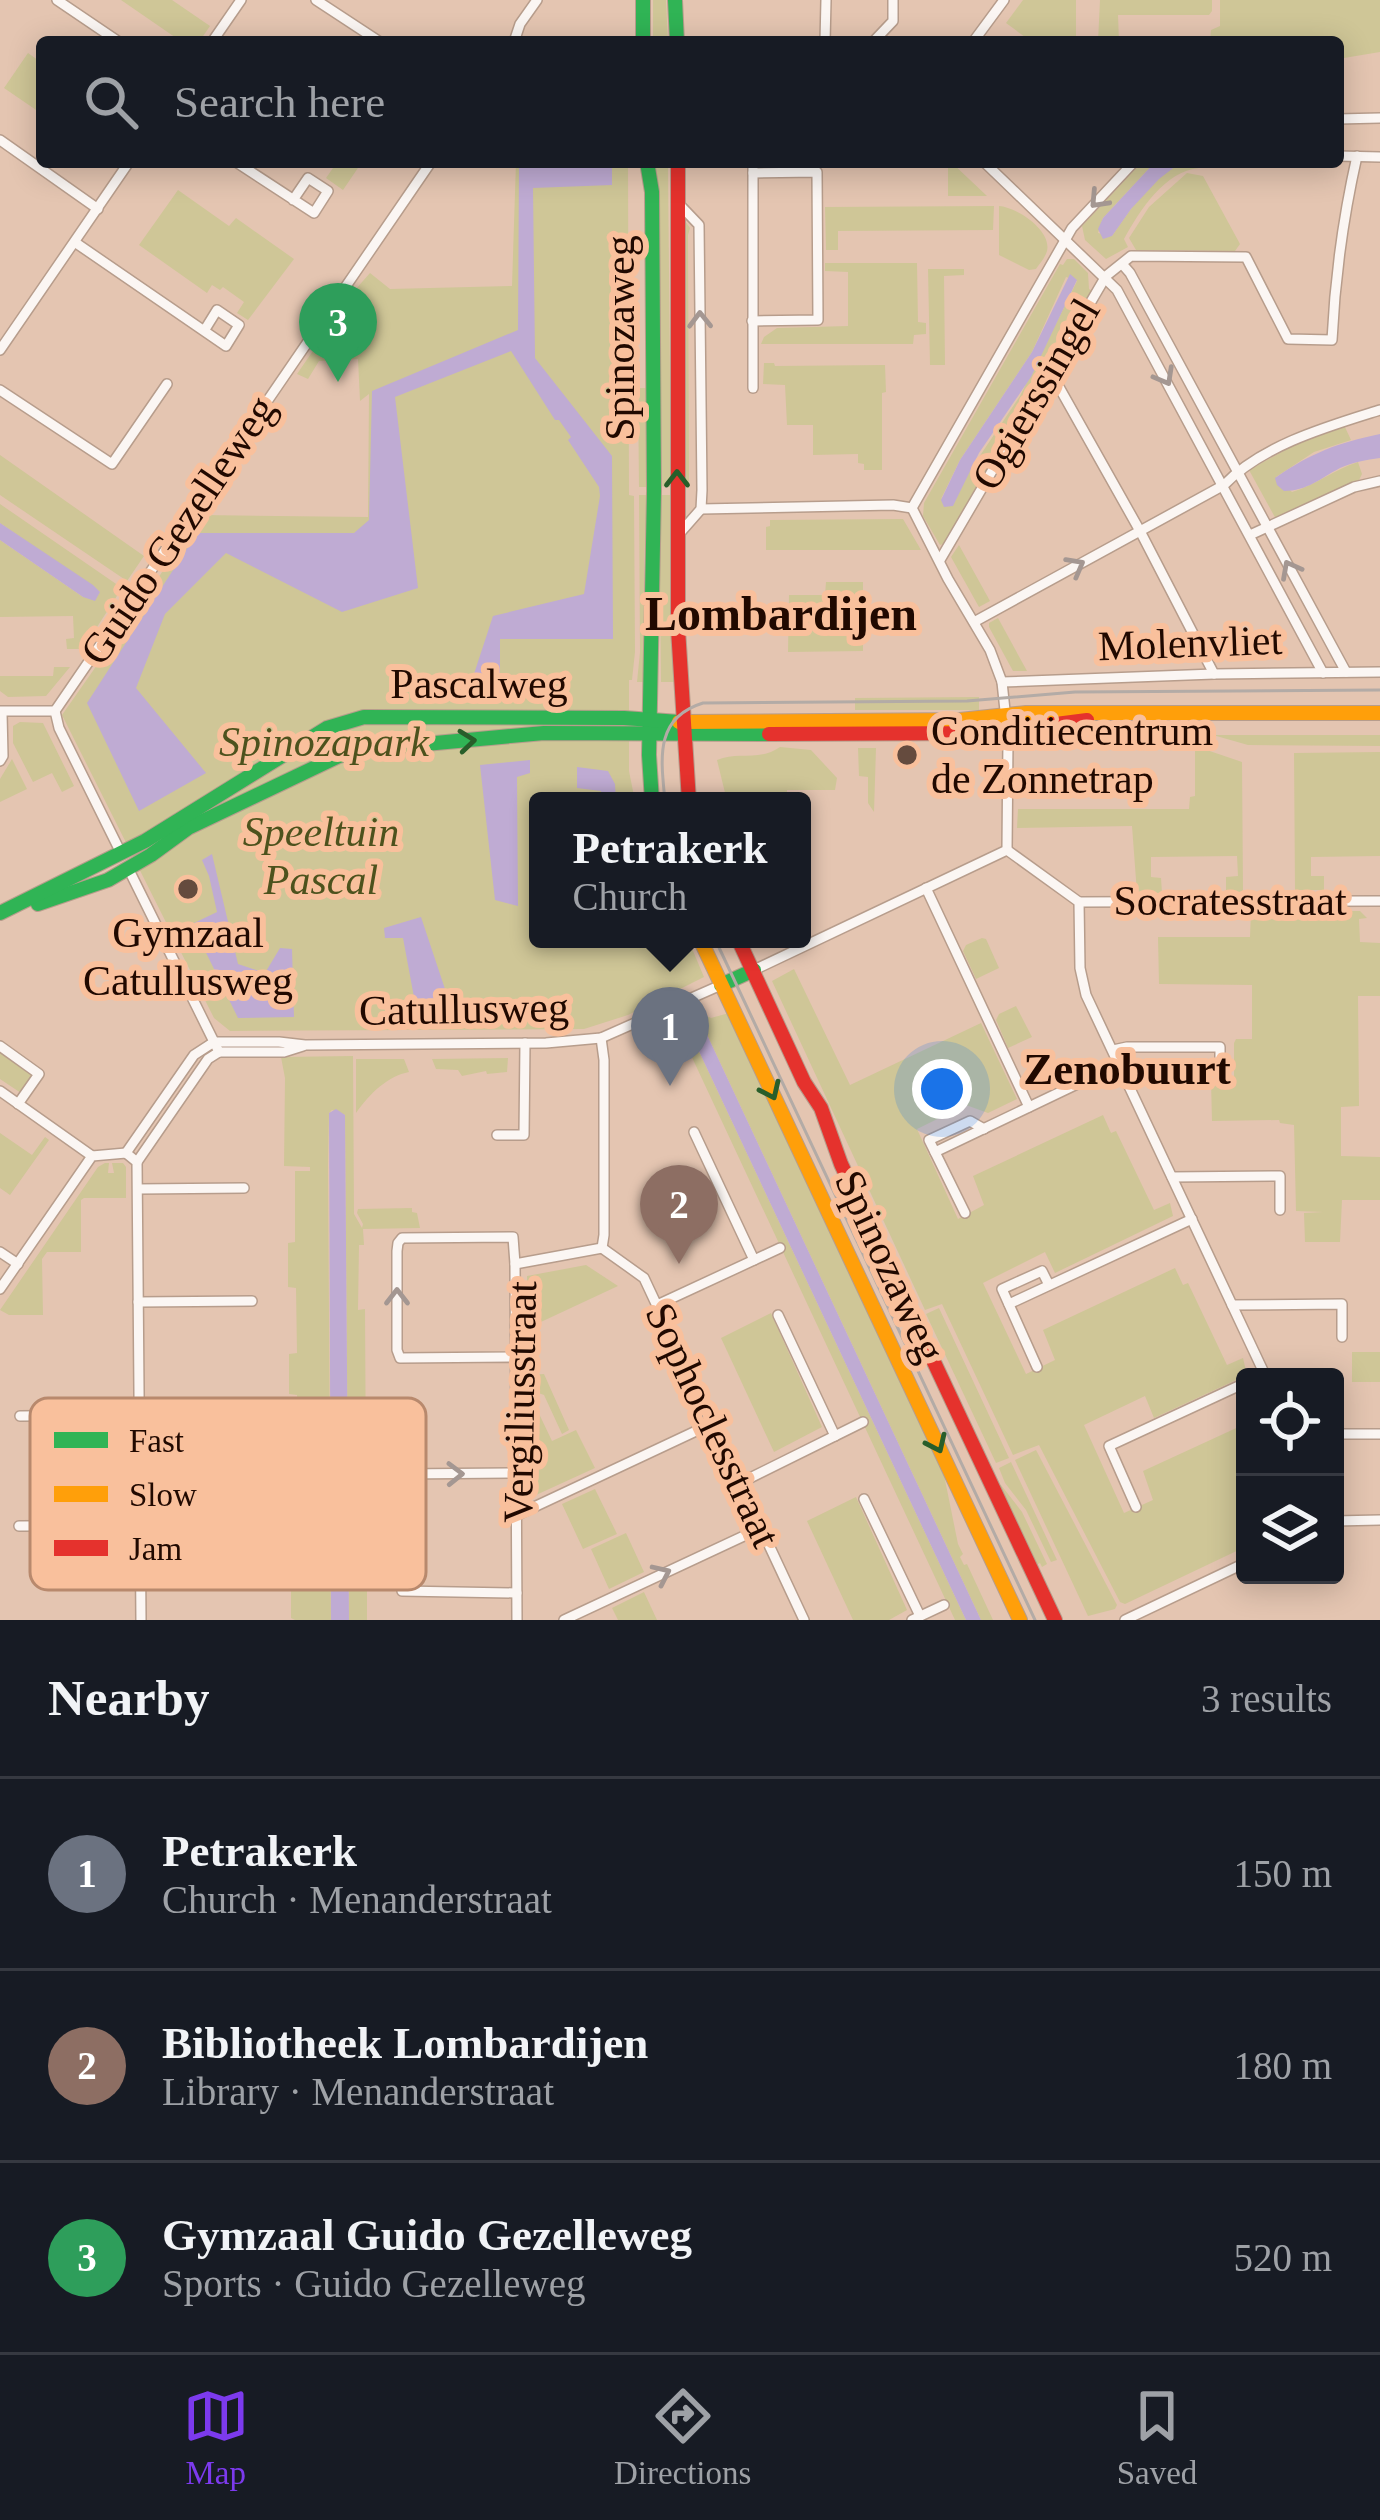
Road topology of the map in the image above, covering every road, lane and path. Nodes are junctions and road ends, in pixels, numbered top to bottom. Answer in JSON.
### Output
{"nodes":[{"id":1,"x":57,"y":0,"type":"edge"},
{"id":2,"x":241,"y":0,"type":"edge"},
{"id":3,"x":316,"y":0,"type":"edge"},
{"id":4,"x":537,"y":0,"type":"edge"},
{"id":5,"x":643,"y":0,"type":"edge"},
{"id":6,"x":675,"y":0,"type":"edge"},
{"id":7,"x":826,"y":0,"type":"edge"},
{"id":8,"x":893,"y":0,"type":"edge"},
{"id":9,"x":1004,"y":0,"type":"edge"},
{"id":10,"x":109,"y":36,"type":"edge"},
{"id":11,"x":216,"y":36,"type":"edge"},
{"id":12,"x":371,"y":36,"type":"edge"},
{"id":13,"x":516,"y":36,"type":"edge"},
{"id":14,"x":643,"y":36,"type":"edge"},
{"id":15,"x":677,"y":36,"type":"edge"},
{"id":16,"x":825,"y":36,"type":"edge"},
{"id":17,"x":879,"y":36,"type":"edge"},
{"id":18,"x":977,"y":36,"type":"edge"},
{"id":19,"x":1380,"y":118,"type":"edge"},
{"id":20,"x":1344,"y":119,"type":"edge"},
{"id":21,"x":0,"y":140,"type":"edge"},
{"id":22,"x":1344,"y":156,"type":"edge"},
{"id":23,"x":1357,"y":156,"type":"junction"},
{"id":24,"x":1380,"y":157,"type":"edge"},
{"id":25,"x":36,"y":165,"type":"edge"},
{"id":26,"x":40,"y":168,"type":"edge"},
{"id":27,"x":125,"y":168,"type":"edge"},
{"id":28,"x":245,"y":168,"type":"edge"},
{"id":29,"x":427,"y":168,"type":"edge"},
{"id":30,"x":648,"y":168,"type":"edge"},
{"id":31,"x":678,"y":168,"type":"edge"},
{"id":32,"x":753,"y":168,"type":"edge"},
{"id":33,"x":990,"y":168,"type":"edge"},
{"id":34,"x":1128,"y":168,"type":"edge"},
{"id":35,"x":293,"y":200,"type":"dead end"},
{"id":36,"x":677,"y":202,"type":"junction"},
{"id":37,"x":98,"y":209,"type":"junction"},
{"id":38,"x":1064,"y":240,"type":"junction"},
{"id":39,"x":76,"y":242,"type":"junction"},
{"id":40,"x":1123,"y":265,"type":"junction"},
{"id":41,"x":1106,"y":276,"type":"junction"},
{"id":42,"x":752,"y":321,"type":"junction"},
{"id":43,"x":0,"y":323,"type":"edge"},
{"id":44,"x":13,"y":331,"type":"junction"},
{"id":45,"x":204,"y":331,"type":"dead end"},
{"id":46,"x":0,"y":350,"type":"edge"},
{"id":47,"x":1050,"y":371,"type":"junction"},
{"id":48,"x":167,"y":383,"type":"dead end"},
{"id":49,"x":753,"y":388,"type":"dead end"},
{"id":50,"x":0,"y":390,"type":"edge"},
{"id":51,"x":1380,"y":410,"type":"edge"},
{"id":52,"x":1238,"y":471,"type":"junction"},
{"id":53,"x":1380,"y":482,"type":"edge"},
{"id":54,"x":1224,"y":485,"type":"junction"},
{"id":55,"x":911,"y":508,"type":"junction"},
{"id":56,"x":700,"y":509,"type":"junction"},
{"id":57,"x":1269,"y":528,"type":"junction"},
{"id":58,"x":1140,"y":531,"type":"junction"},
{"id":59,"x":1250,"y":535,"type":"junction"},
{"id":60,"x":677,"y":536,"type":"junction"},
{"id":61,"x":940,"y":560,"type":"junction"},
{"id":62,"x":974,"y":622,"type":"junction"},
{"id":63,"x":1346,"y":672,"type":"junction"},
{"id":64,"x":1380,"y":672,"type":"edge"},
{"id":65,"x":1323,"y":673,"type":"junction"},
{"id":66,"x":1214,"y":674,"type":"junction"},
{"id":67,"x":1002,"y":682,"type":"junction"},
{"id":68,"x":56,"y":711,"type":"junction"},
{"id":69,"x":1,"y":712,"type":"edge"},
{"id":70,"x":1380,"y":713,"type":"edge"},
{"id":71,"x":1110,"y":714,"type":"junction"},
{"id":72,"x":1006,"y":715,"type":"junction"},
{"id":73,"x":649,"y":727,"type":"junction"},
{"id":74,"x":684,"y":729,"type":"junction"},
{"id":75,"x":1008,"y":731,"type":"junction"},
{"id":76,"x":0,"y":761,"type":"edge"},
{"id":77,"x":652,"y":792,"type":"edge"},
{"id":78,"x":688,"y":792,"type":"edge"},
{"id":79,"x":1007,"y":850,"type":"junction"},
{"id":80,"x":120,"y":853,"type":"junction"},
{"id":81,"x":130,"y":873,"type":"junction"},
{"id":82,"x":926,"y":888,"type":"junction"},
{"id":83,"x":1380,"y":901,"type":"edge"},
{"id":84,"x":1079,"y":902,"type":"junction"},
{"id":85,"x":0,"y":918,"type":"edge"},
{"id":86,"x":811,"y":943,"type":"edge"},
{"id":87,"x":704,"y":948,"type":"edge"},
{"id":88,"x":743,"y":948,"type":"edge"},
{"id":89,"x":800,"y":948,"type":"edge"},
{"id":90,"x":754,"y":970,"type":"junction"},
{"id":91,"x":721,"y":985,"type":"junction"},
{"id":92,"x":601,"y":1038,"type":"junction"},
{"id":93,"x":525,"y":1043,"type":"junction"},
{"id":94,"x":0,"y":1046,"type":"edge"},
{"id":95,"x":217,"y":1047,"type":"junction"},
{"id":96,"x":1112,"y":1050,"type":"junction"},
{"id":97,"x":1119,"y":1064,"type":"junction"},
{"id":98,"x":1220,"y":1079,"type":"dead end"},
{"id":99,"x":0,"y":1091,"type":"edge"},
{"id":100,"x":18,"y":1104,"type":"junction"},
{"id":101,"x":1029,"y":1107,"type":"junction"},
{"id":102,"x":694,"y":1132,"type":"dead end"},
{"id":103,"x":497,"y":1135,"type":"dead end"},
{"id":104,"x":126,"y":1154,"type":"junction"},
{"id":105,"x":92,"y":1156,"type":"junction"},
{"id":106,"x":137,"y":1162,"type":"junction"},
{"id":107,"x":1172,"y":1177,"type":"junction"},
{"id":108,"x":244,"y":1188,"type":"dead end"},
{"id":109,"x":138,"y":1189,"type":"junction"},
{"id":110,"x":1280,"y":1210,"type":"dead end"},
{"id":111,"x":965,"y":1213,"type":"dead end"},
{"id":112,"x":1192,"y":1219,"type":"junction"},
{"id":113,"x":602,"y":1247,"type":"junction"},
{"id":114,"x":780,"y":1248,"type":"dead end"},
{"id":115,"x":0,"y":1252,"type":"edge"},
{"id":116,"x":754,"y":1260,"type":"junction"},
{"id":117,"x":18,"y":1264,"type":"junction"},
{"id":118,"x":515,"y":1264,"type":"junction"},
{"id":119,"x":1048,"y":1286,"type":"junction"},
{"id":120,"x":0,"y":1289,"type":"edge"},
{"id":121,"x":252,"y":1301,"type":"dead end"},
{"id":122,"x":138,"y":1302,"type":"junction"},
{"id":123,"x":657,"y":1304,"type":"junction"},
{"id":124,"x":1009,"y":1304,"type":"junction"},
{"id":125,"x":1232,"y":1305,"type":"junction"},
{"id":126,"x":778,"y":1315,"type":"dead end"},
{"id":127,"x":1342,"y":1337,"type":"dead end"},
{"id":128,"x":516,"y":1357,"type":"junction"},
{"id":129,"x":1037,"y":1367,"type":"dead end"},
{"id":130,"x":1260,"y":1368,"type":"edge"},
{"id":131,"x":1236,"y":1387,"type":"edge"},
{"id":132,"x":139,"y":1398,"type":"edge"},
{"id":133,"x":20,"y":1416,"type":"dead end"},
{"id":134,"x":30,"y":1416,"type":"edge"},
{"id":135,"x":863,"y":1422,"type":"dead end"},
{"id":136,"x":711,"y":1424,"type":"junction"},
{"id":137,"x":1344,"y":1434,"type":"edge"},
{"id":138,"x":1380,"y":1434,"type":"edge"},
{"id":139,"x":836,"y":1436,"type":"junction"},
{"id":140,"x":516,"y":1473,"type":"junction"},
{"id":141,"x":426,"y":1474,"type":"edge"},
{"id":142,"x":740,"y":1483,"type":"junction"},
{"id":143,"x":864,"y":1499,"type":"dead end"},
{"id":144,"x":1136,"y":1507,"type":"dead end"},
{"id":145,"x":517,"y":1515,"type":"junction"},
{"id":146,"x":1380,"y":1520,"type":"edge"},
{"id":147,"x":1344,"y":1521,"type":"edge"},
{"id":148,"x":19,"y":1526,"type":"dead end"},
{"id":149,"x":30,"y":1526,"type":"edge"},
{"id":150,"x":761,"y":1528,"type":"junction"},
{"id":151,"x":1236,"y":1567,"type":"edge"},
{"id":152,"x":141,"y":1590,"type":"edge"},
{"id":153,"x":402,"y":1590,"type":"edge"},
{"id":154,"x":517,"y":1594,"type":"junction"},
{"id":155,"x":944,"y":1605,"type":"dead end"},
{"id":156,"x":916,"y":1618,"type":"edge"},
{"id":157,"x":141,"y":1620,"type":"edge"},
{"id":158,"x":517,"y":1620,"type":"edge"},
{"id":159,"x":564,"y":1620,"type":"edge"},
{"id":160,"x":804,"y":1620,"type":"edge"},
{"id":161,"x":1020,"y":1620,"type":"edge"},
{"id":162,"x":1054,"y":1620,"type":"edge"},
{"id":163,"x":1125,"y":1620,"type":"edge"}],
"edges":[{"from":1,"to":10,"type":"street"},
{"from":2,"to":11,"type":"street"},
{"from":3,"to":12,"type":"street"},
{"from":4,"to":13,"type":"street"},
{"from":5,"to":14,"type":"main road"},
{"from":6,"to":15,"type":"main road"},
{"from":7,"to":16,"type":"street"},
{"from":8,"to":17,"type":"street"},
{"from":9,"to":18,"type":"street"},
{"from":19,"to":20,"type":"street"},
{"from":21,"to":25,"type":"street"},
{"from":22,"to":23,"type":"street"},
{"from":23,"to":24,"type":"street"},
{"from":23,"to":40,"type":"street"},
{"from":26,"to":37,"type":"street"},
{"from":27,"to":37,"type":"street"},
{"from":28,"to":35,"type":"street"},
{"from":29,"to":68,"type":"street","name":"Guido Gezelleweg"},
{"from":30,"to":73,"type":"main road","name":"Spinozaweg"},
{"from":31,"to":36,"type":"main road","name":"Spinozaweg"},
{"from":32,"to":42,"type":"street"},
{"from":32,"to":42,"type":"street"},
{"from":33,"to":38,"type":"street"},
{"from":34,"to":38,"type":"street","name":"Ogierssingel","one_way":true},
{"from":56,"to":36,"type":"street","name":"Spinozaweg","one_way":true},
{"from":60,"to":36,"type":"main road","name":"Spinozaweg","one_way":true},
{"from":37,"to":39,"type":"street"},
{"from":38,"to":41,"type":"street","name":"Ogierssingel"},
{"from":38,"to":55,"type":"street","name":"Ogierssingel"},
{"from":39,"to":44,"type":"street"},
{"from":39,"to":45,"type":"street"},
{"from":40,"to":41,"type":"street"},
{"from":40,"to":52,"type":"street"},
{"from":41,"to":47,"type":"street","name":"Ogierssingel"},
{"from":41,"to":54,"type":"street","one_way":true},
{"from":42,"to":49,"type":"street"},
{"from":43,"to":44,"type":"street"},
{"from":44,"to":46,"type":"street"},
{"from":47,"to":58,"type":"street"},
{"from":47,"to":61,"type":"street","name":"Ogierssingel"},
{"from":48,"to":50,"type":"street"},
{"from":51,"to":52,"type":"street"},
{"from":52,"to":54,"type":"street"},
{"from":52,"to":57,"type":"street"},
{"from":53,"to":57,"type":"street"},
{"from":54,"to":58,"type":"street"},
{"from":54,"to":59,"type":"street"},
{"from":55,"to":56,"type":"street"},
{"from":55,"to":61,"type":"street"},
{"from":56,"to":60,"type":"street"},
{"from":57,"to":59,"type":"street"},
{"from":63,"to":57,"type":"street","one_way":true},
{"from":62,"to":58,"type":"street","one_way":true},
{"from":58,"to":66,"type":"street"},
{"from":59,"to":65,"type":"street"},
{"from":60,"to":74,"type":"main road","name":"Spinozaweg"},
{"from":61,"to":62,"type":"street"},
{"from":62,"to":67,"type":"street"},
{"from":63,"to":64,"type":"street","name":"Molenvliet"},
{"from":63,"to":65,"type":"street","name":"Molenvliet"},
{"from":65,"to":66,"type":"street","name":"Molenvliet"},
{"from":66,"to":67,"type":"street","name":"Molenvliet"},
{"from":67,"to":72,"type":"street"},
{"from":68,"to":69,"type":"street"},
{"from":68,"to":80,"type":"street","name":"Guido Gezelleweg"},
{"from":69,"to":76,"type":"street"},
{"from":70,"to":71,"type":"main road","name":"Molenvliet"},
{"from":71,"to":72,"type":"main road","name":"Molenvliet"},
{"from":71,"to":75,"type":"main road","name":"Molenvliet"},
{"from":72,"to":74,"type":"main road","name":"Molenvliet"},
{"from":72,"to":75,"type":"street"},
{"from":73,"to":74,"type":"main road"},
{"from":73,"to":77,"type":"main road","name":"Spinozaweg"},
{"from":73,"to":80,"type":"main road","name":"Pascalweg"},
{"from":81,"to":73,"type":"main road","name":"Pascalweg","one_way":true},
{"from":74,"to":75,"type":"main road","name":"Molenvliet"},
{"from":74,"to":78,"type":"main road","name":"Spinozaweg"},
{"from":75,"to":79,"type":"street"},
{"from":79,"to":82,"type":"street"},
{"from":79,"to":84,"type":"street"},
{"from":80,"to":81,"type":"street","name":"Guido Gezelleweg"},
{"from":80,"to":85,"type":"main road","name":"Pascalweg"},
{"from":81,"to":85,"type":"main road","name":"Pascalweg"},
{"from":81,"to":95,"type":"street"},
{"from":82,"to":86,"type":"street"},
{"from":82,"to":101,"type":"street"},
{"from":83,"to":84,"type":"street","name":"Socratesstraat"},
{"from":84,"to":96,"type":"street"},
{"from":87,"to":91,"type":"main road","name":"Spinozaweg"},
{"from":88,"to":90,"type":"main road","name":"Spinozaweg"},
{"from":89,"to":90,"type":"street"},
{"from":90,"to":91,"type":"main road","name":"Catullusweg"},
{"from":90,"to":162,"type":"main road","name":"Spinozaweg"},
{"from":91,"to":92,"type":"street","name":"Catullusweg"},
{"from":91,"to":161,"type":"main road","name":"Spinozaweg","one_way":true},
{"from":92,"to":93,"type":"street","name":"Catullusweg"},
{"from":92,"to":113,"type":"street"},
{"from":93,"to":95,"type":"street","name":"Catullusweg"},
{"from":93,"to":103,"type":"street"},
{"from":94,"to":100,"type":"street"},
{"from":95,"to":104,"type":"street"},
{"from":95,"to":106,"type":"street"},
{"from":96,"to":97,"type":"street"},
{"from":96,"to":98,"type":"street"},
{"from":97,"to":101,"type":"street"},
{"from":97,"to":107,"type":"street"},
{"from":99,"to":100,"type":"street"},
{"from":100,"to":105,"type":"street"},
{"from":101,"to":111,"type":"street"},
{"from":102,"to":116,"type":"street"},
{"from":104,"to":105,"type":"street"},
{"from":104,"to":106,"type":"street"},
{"from":105,"to":117,"type":"street"},
{"from":106,"to":109,"type":"street"},
{"from":107,"to":110,"type":"street"},
{"from":107,"to":112,"type":"street"},
{"from":108,"to":109,"type":"street"},
{"from":109,"to":122,"type":"street"},
{"from":112,"to":119,"type":"street"},
{"from":112,"to":125,"type":"street"},
{"from":113,"to":118,"type":"street","name":"Vergiliusstraat"},
{"from":113,"to":123,"type":"street","name":"Sophoclesstraat"},
{"from":114,"to":116,"type":"street"},
{"from":115,"to":117,"type":"street"},
{"from":116,"to":123,"type":"street"},
{"from":117,"to":120,"type":"street"},
{"from":118,"to":128,"type":"street","name":"Vergiliusstraat"},
{"from":128,"to":118,"type":"street","one_way":true},
{"from":119,"to":124,"type":"street"},
{"from":119,"to":124,"type":"street"},
{"from":121,"to":122,"type":"street"},
{"from":122,"to":132,"type":"street"},
{"from":123,"to":136,"type":"street","name":"Sophoclesstraat"},
{"from":124,"to":129,"type":"street"},
{"from":125,"to":127,"type":"street"},
{"from":125,"to":130,"type":"street"},
{"from":126,"to":139,"type":"street"},
{"from":128,"to":140,"type":"street","name":"Vergiliusstraat"},
{"from":131,"to":144,"type":"street"},
{"from":133,"to":134,"type":"street"},
{"from":135,"to":139,"type":"street"},
{"from":136,"to":142,"type":"street","name":"Sophoclesstraat"},
{"from":136,"to":145,"type":"street"},
{"from":137,"to":138,"type":"street"},
{"from":139,"to":142,"type":"street"},
{"from":141,"to":140,"type":"street","one_way":true},
{"from":140,"to":145,"type":"street","name":"Vergiliusstraat"},
{"from":142,"to":150,"type":"street","name":"Sophoclesstraat"},
{"from":143,"to":156,"type":"street"},
{"from":145,"to":154,"type":"street","name":"Vergiliusstraat"},
{"from":146,"to":147,"type":"street"},
{"from":148,"to":149,"type":"street"},
{"from":159,"to":150,"type":"street","one_way":true},
{"from":150,"to":160,"type":"street","name":"Sophoclesstraat"},
{"from":151,"to":163,"type":"street"},
{"from":152,"to":157,"type":"street"},
{"from":154,"to":153,"type":"street","one_way":true},
{"from":154,"to":158,"type":"street","name":"Vergiliusstraat"},
{"from":155,"to":156,"type":"street"}]}
